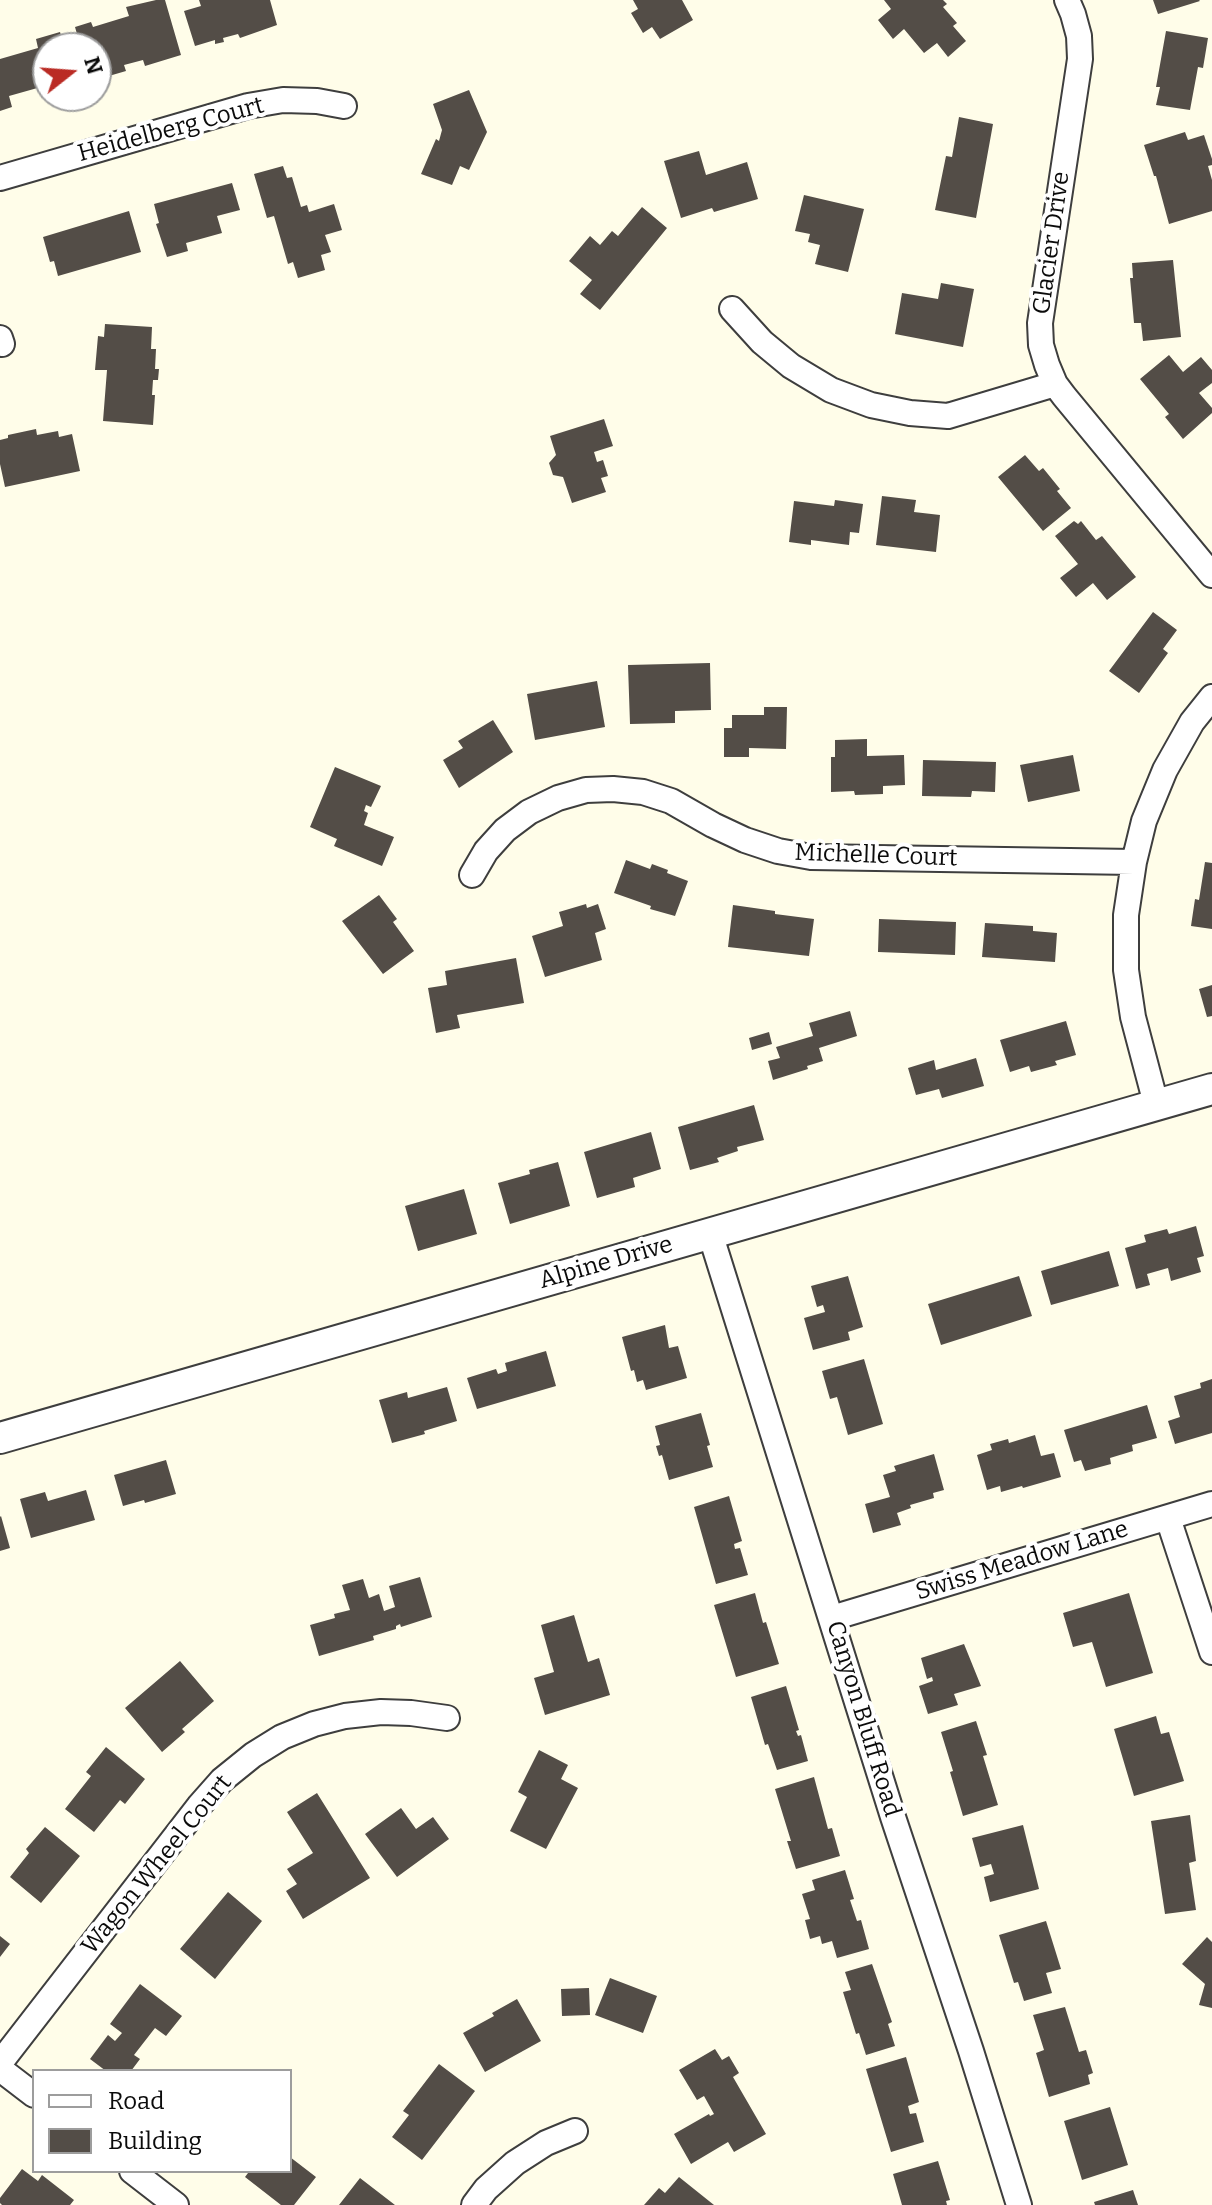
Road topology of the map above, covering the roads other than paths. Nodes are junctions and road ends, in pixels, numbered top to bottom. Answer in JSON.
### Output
{"nodes":[{"id":1,"x":1067,"y":0,"type":"edge"},
{"id":2,"x":344,"y":106,"type":"dead end"},
{"id":3,"x":0,"y":178,"type":"edge"},
{"id":4,"x":732,"y":309,"type":"dead end"},
{"id":5,"x":1055,"y":384,"type":"junction"},
{"id":6,"x":1212,"y":575,"type":"edge"},
{"id":7,"x":1212,"y":697,"type":"edge"},
{"id":8,"x":1134,"y":862,"type":"junction"},
{"id":9,"x":472,"y":875,"type":"dead end"},
{"id":10,"x":1212,"y":1089,"type":"edge"},
{"id":11,"x":1156,"y":1104,"type":"junction"},
{"id":12,"x":710,"y":1233,"type":"junction"},
{"id":13,"x":0,"y":1438,"type":"edge"},
{"id":14,"x":1212,"y":1504,"type":"edge"},
{"id":15,"x":1168,"y":1518,"type":"junction"},
{"id":16,"x":832,"y":1618,"type":"junction"},
{"id":17,"x":1212,"y":1652,"type":"edge"},
{"id":18,"x":447,"y":1718,"type":"dead end"},
{"id":19,"x":0,"y":2063,"type":"edge"},
{"id":20,"x":0,"y":2069,"type":"edge"},
{"id":21,"x":32,"y":2093,"type":"edge"},
{"id":22,"x":575,"y":2131,"type":"dead end"},
{"id":23,"x":135,"y":2173,"type":"edge"},
{"id":24,"x":176,"y":2205,"type":"edge"},
{"id":25,"x":474,"y":2205,"type":"edge"},
{"id":26,"x":1019,"y":2205,"type":"edge"}],
"edges":[{"from":1,"to":5,"type":"street","name":"Glacier Drive"},
{"from":2,"to":3,"type":"street","name":"Heidelberg Court"},
{"from":4,"to":5,"type":"street"},
{"from":5,"to":6,"type":"street","name":"Glacier Drive"},
{"from":7,"to":8,"type":"street"},
{"from":8,"to":9,"type":"street","name":"Michelle Court"},
{"from":8,"to":11,"type":"street"},
{"from":10,"to":11,"type":"street","name":"Alpine Drive"},
{"from":11,"to":12,"type":"street","name":"Alpine Drive"},
{"from":12,"to":13,"type":"street","name":"Alpine Drive"},
{"from":12,"to":16,"type":"street","name":"Canyon Bluff Road"},
{"from":14,"to":15,"type":"street","name":"Swiss Meadow Lane"},
{"from":15,"to":16,"type":"street","name":"Swiss Meadow Lane"},
{"from":15,"to":17,"type":"street"},
{"from":16,"to":26,"type":"street","name":"Canyon Bluff Road"},
{"from":18,"to":19,"type":"street","name":"Wagon Wheel Court"},
{"from":20,"to":21,"type":"street"},
{"from":22,"to":25,"type":"street"},
{"from":23,"to":24,"type":"street"}]}
